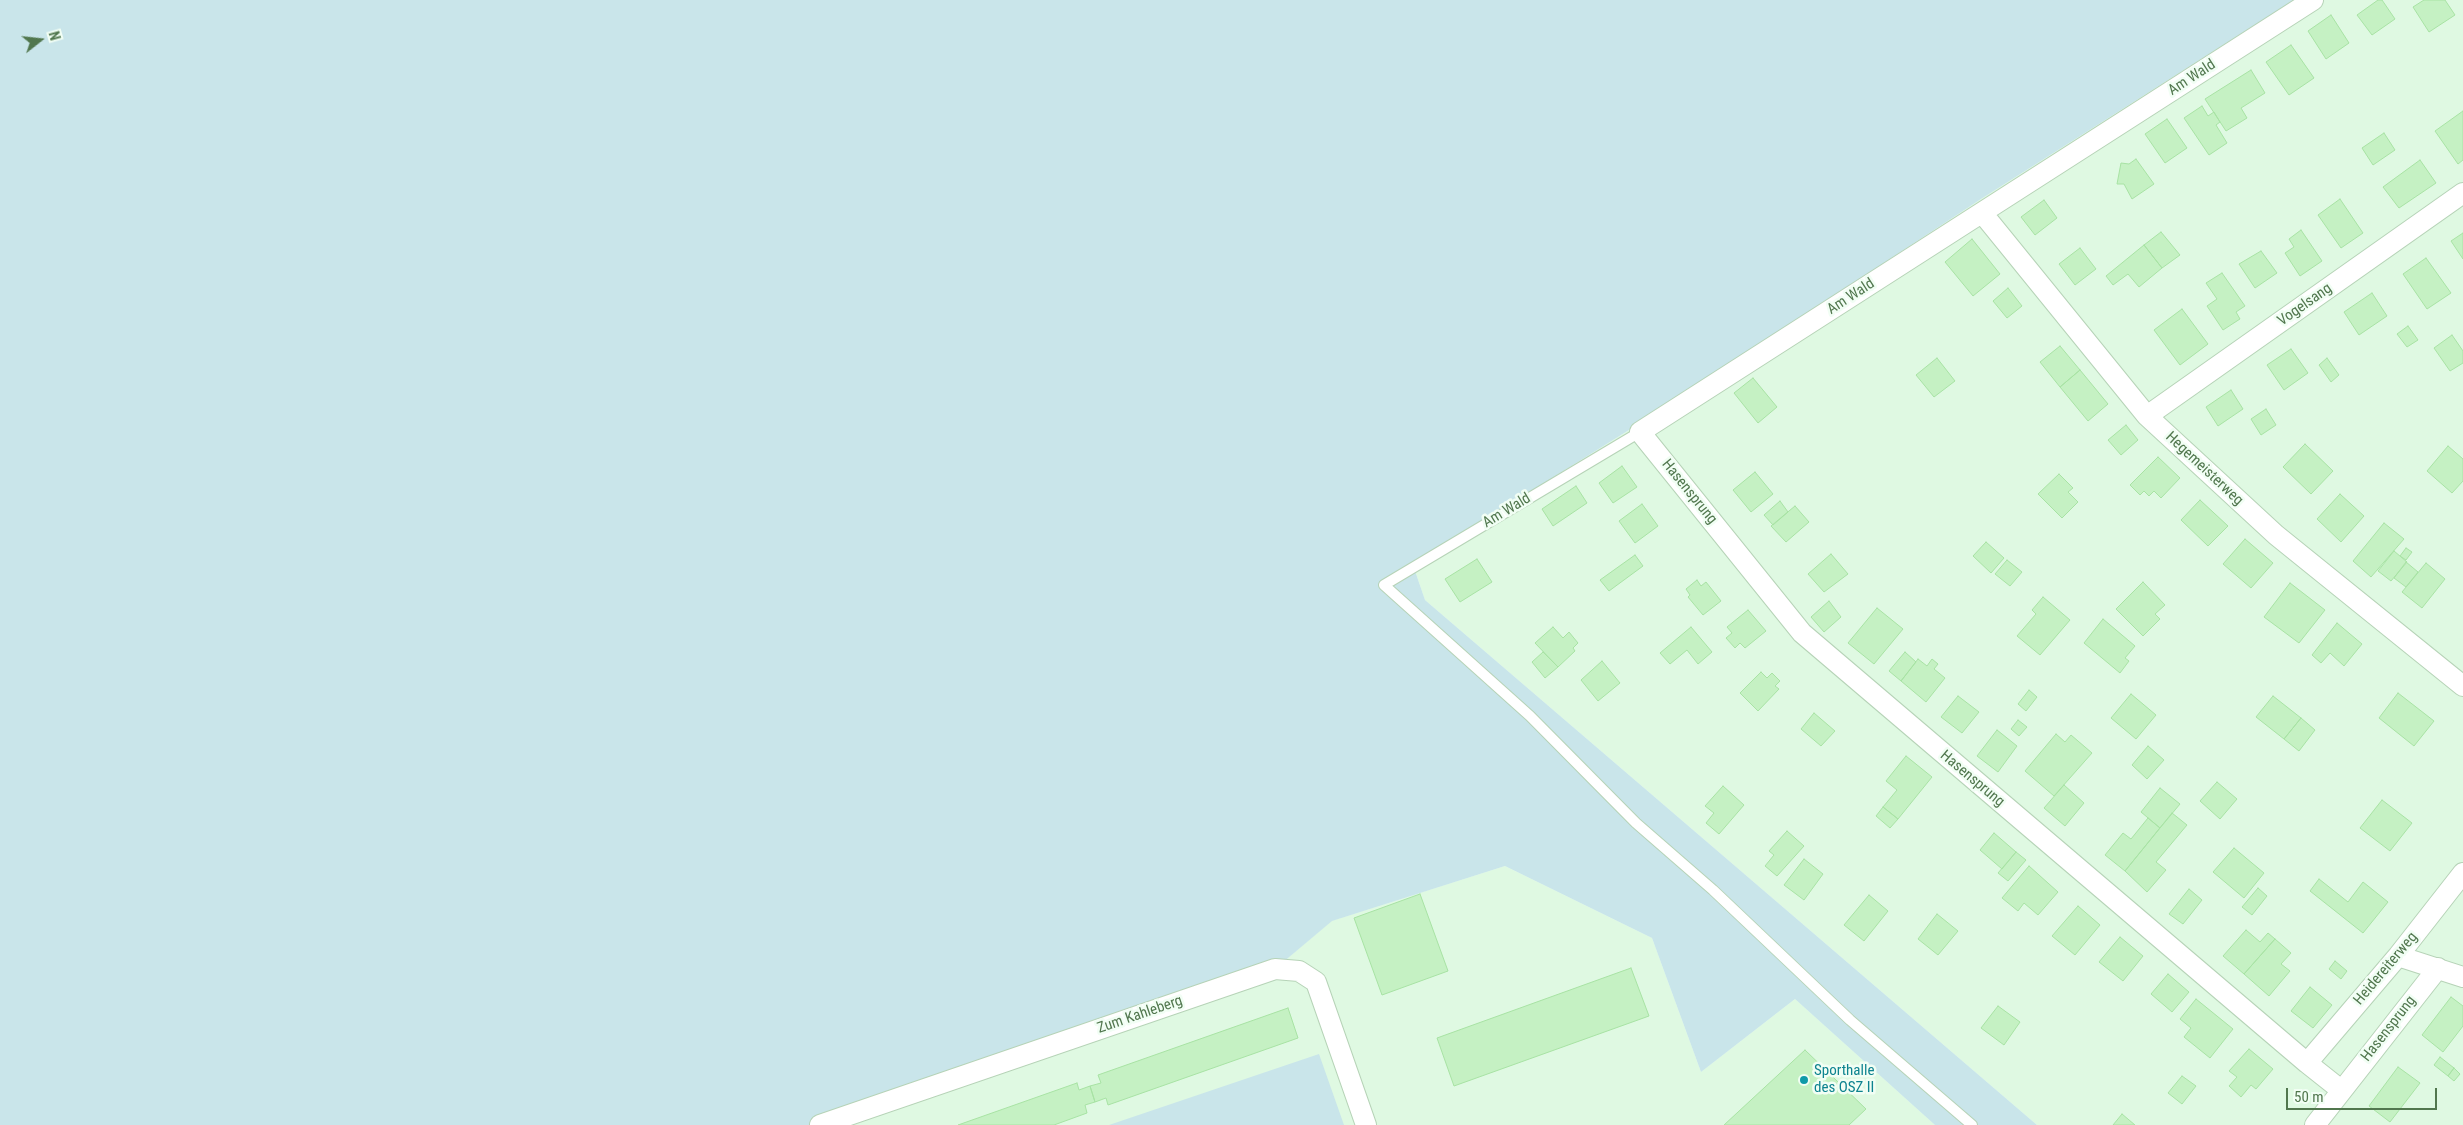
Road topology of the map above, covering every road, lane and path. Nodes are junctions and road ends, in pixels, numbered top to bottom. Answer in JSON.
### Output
{"nodes":[{"id":1,"x":2312,"y":0,"type":"edge"},
{"id":2,"x":2463,"y":193,"type":"edge"},
{"id":3,"x":1982,"y":214,"type":"junction"},
{"id":4,"x":2147,"y":416,"type":"junction"},
{"id":5,"x":1640,"y":432,"type":"junction"},
{"id":6,"x":2463,"y":686,"type":"edge"},
{"id":7,"x":2463,"y":873,"type":"edge"},
{"id":8,"x":2398,"y":956,"type":"junction"},
{"id":9,"x":2438,"y":968,"type":"junction"},
{"id":10,"x":2463,"y":977,"type":"edge"},
{"id":11,"x":2307,"y":1064,"type":"junction"},
{"id":12,"x":2341,"y":1090,"type":"junction"},
{"id":13,"x":820,"y":1125,"type":"edge"},
{"id":14,"x":1366,"y":1125,"type":"edge"},
{"id":15,"x":1972,"y":1125,"type":"edge"},
{"id":16,"x":2315,"y":1125,"type":"edge"}],
"edges":[{"from":1,"to":3,"type":"street","name":"Am Wald"},
{"from":2,"to":4,"type":"street","name":"Vogelsang"},
{"from":3,"to":4,"type":"street","name":"Hegemeisterweg"},
{"from":3,"to":5,"type":"street","name":"Am Wald"},
{"from":4,"to":6,"type":"street","name":"Hegemeisterweg"},
{"from":5,"to":11,"type":"street","name":"Hasensprung"},
{"from":5,"to":15,"type":"lane","name":"Am Wald"},
{"from":7,"to":8,"type":"street","name":"Heidereiterweg"},
{"from":8,"to":9,"type":"street"},
{"from":8,"to":11,"type":"street","name":"Heidereiterweg"},
{"from":9,"to":10,"type":"street"},
{"from":9,"to":12,"type":"street","name":"Hasensprung"},
{"from":11,"to":12,"type":"street","name":"Hasensprung"},
{"from":12,"to":16,"type":"street","name":"Hasensprung"},
{"from":13,"to":14,"type":"street","name":"Zum Kahleberg"}]}
